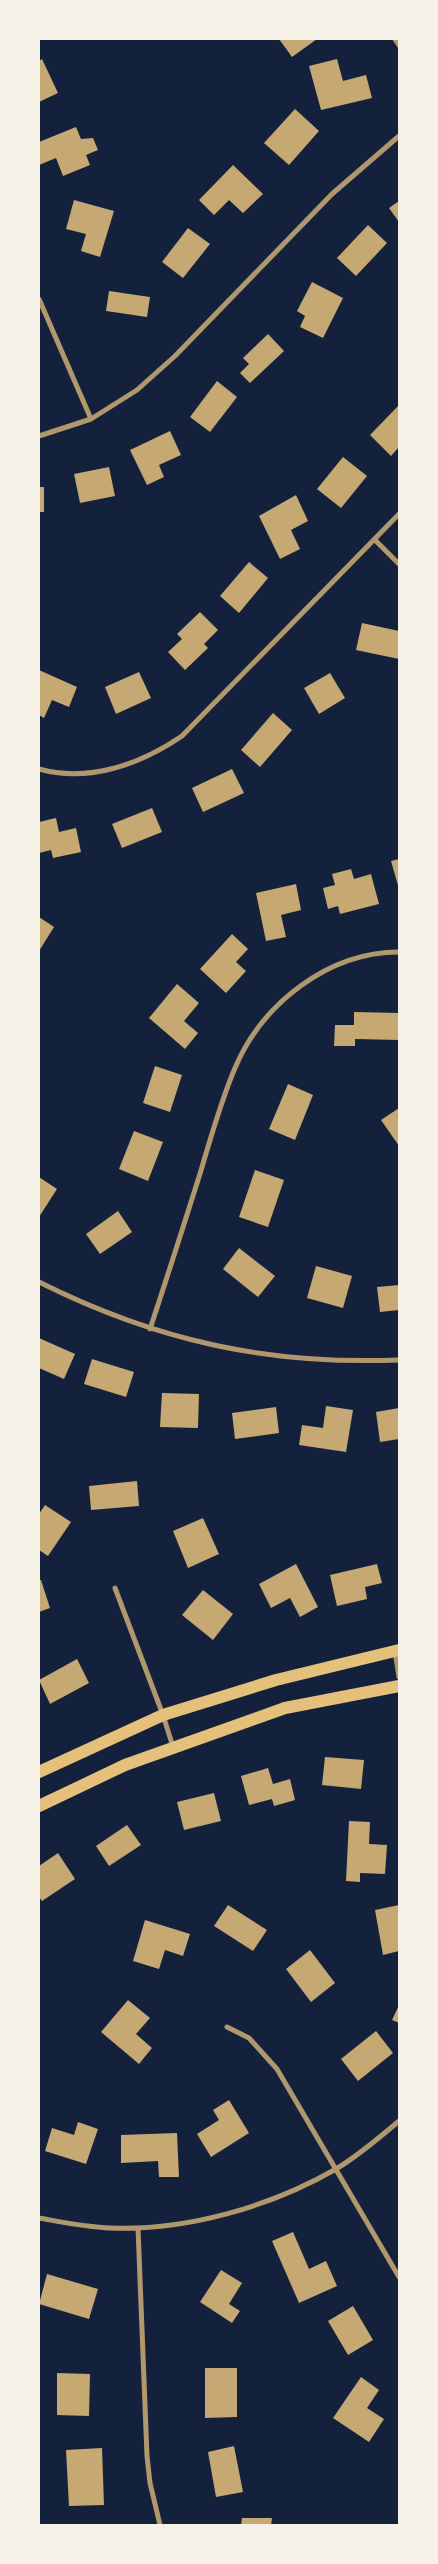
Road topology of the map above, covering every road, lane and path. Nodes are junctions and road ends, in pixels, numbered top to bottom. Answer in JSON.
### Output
{"nodes":[{"id":1,"x":395,"y":39,"type":"edge"},
{"id":2,"x":399,"y":45,"type":"edge"},
{"id":3,"x":399,"y":136,"type":"edge"},
{"id":4,"x":39,"y":298,"type":"edge"},
{"id":5,"x":90,"y":419,"type":"junction"},
{"id":6,"x":39,"y":436,"type":"edge"},
{"id":7,"x":399,"y":514,"type":"edge"},
{"id":8,"x":375,"y":540,"type":"junction"},
{"id":9,"x":399,"y":564,"type":"edge"},
{"id":10,"x":39,"y":769,"type":"edge"},
{"id":11,"x":399,"y":952,"type":"edge"},
{"id":12,"x":39,"y":1282,"type":"edge"},
{"id":13,"x":150,"y":1329,"type":"junction"},
{"id":14,"x":399,"y":1360,"type":"edge"},
{"id":15,"x":115,"y":1588,"type":"dead end"},
{"id":16,"x":397,"y":1651,"type":"edge"},
{"id":17,"x":399,"y":1677,"type":"edge"},
{"id":18,"x":399,"y":1686,"type":"edge"},
{"id":19,"x":164,"y":1715,"type":"junction"},
{"id":20,"x":173,"y":1748,"type":"junction"},
{"id":21,"x":39,"y":1772,"type":"edge"},
{"id":22,"x":39,"y":1806,"type":"edge"},
{"id":23,"x":227,"y":2027,"type":"dead end"},
{"id":24,"x":399,"y":2121,"type":"edge"},
{"id":25,"x":336,"y":2169,"type":"junction"},
{"id":26,"x":39,"y":2218,"type":"edge"},
{"id":27,"x":138,"y":2228,"type":"junction"},
{"id":28,"x":399,"y":2277,"type":"edge"},
{"id":29,"x":160,"y":2525,"type":"edge"}],
"edges":[{"from":1,"to":2,"type":"street"},
{"from":3,"to":5,"type":"street"},
{"from":4,"to":5,"type":"street"},
{"from":5,"to":6,"type":"street"},
{"from":7,"to":8,"type":"street"},
{"from":8,"to":9,"type":"street"},
{"from":8,"to":10,"type":"street"},
{"from":11,"to":13,"type":"street"},
{"from":12,"to":13,"type":"street"},
{"from":13,"to":14,"type":"street"},
{"from":15,"to":19,"type":"street"},
{"from":16,"to":17,"type":"street"},
{"from":16,"to":19,"type":"main road"},
{"from":18,"to":20,"type":"main road"},
{"from":19,"to":20,"type":"street"},
{"from":19,"to":21,"type":"main road"},
{"from":20,"to":22,"type":"main road"},
{"from":23,"to":25,"type":"street"},
{"from":24,"to":25,"type":"street"},
{"from":25,"to":27,"type":"street"},
{"from":25,"to":28,"type":"street"},
{"from":26,"to":27,"type":"street"},
{"from":27,"to":29,"type":"street"}]}
